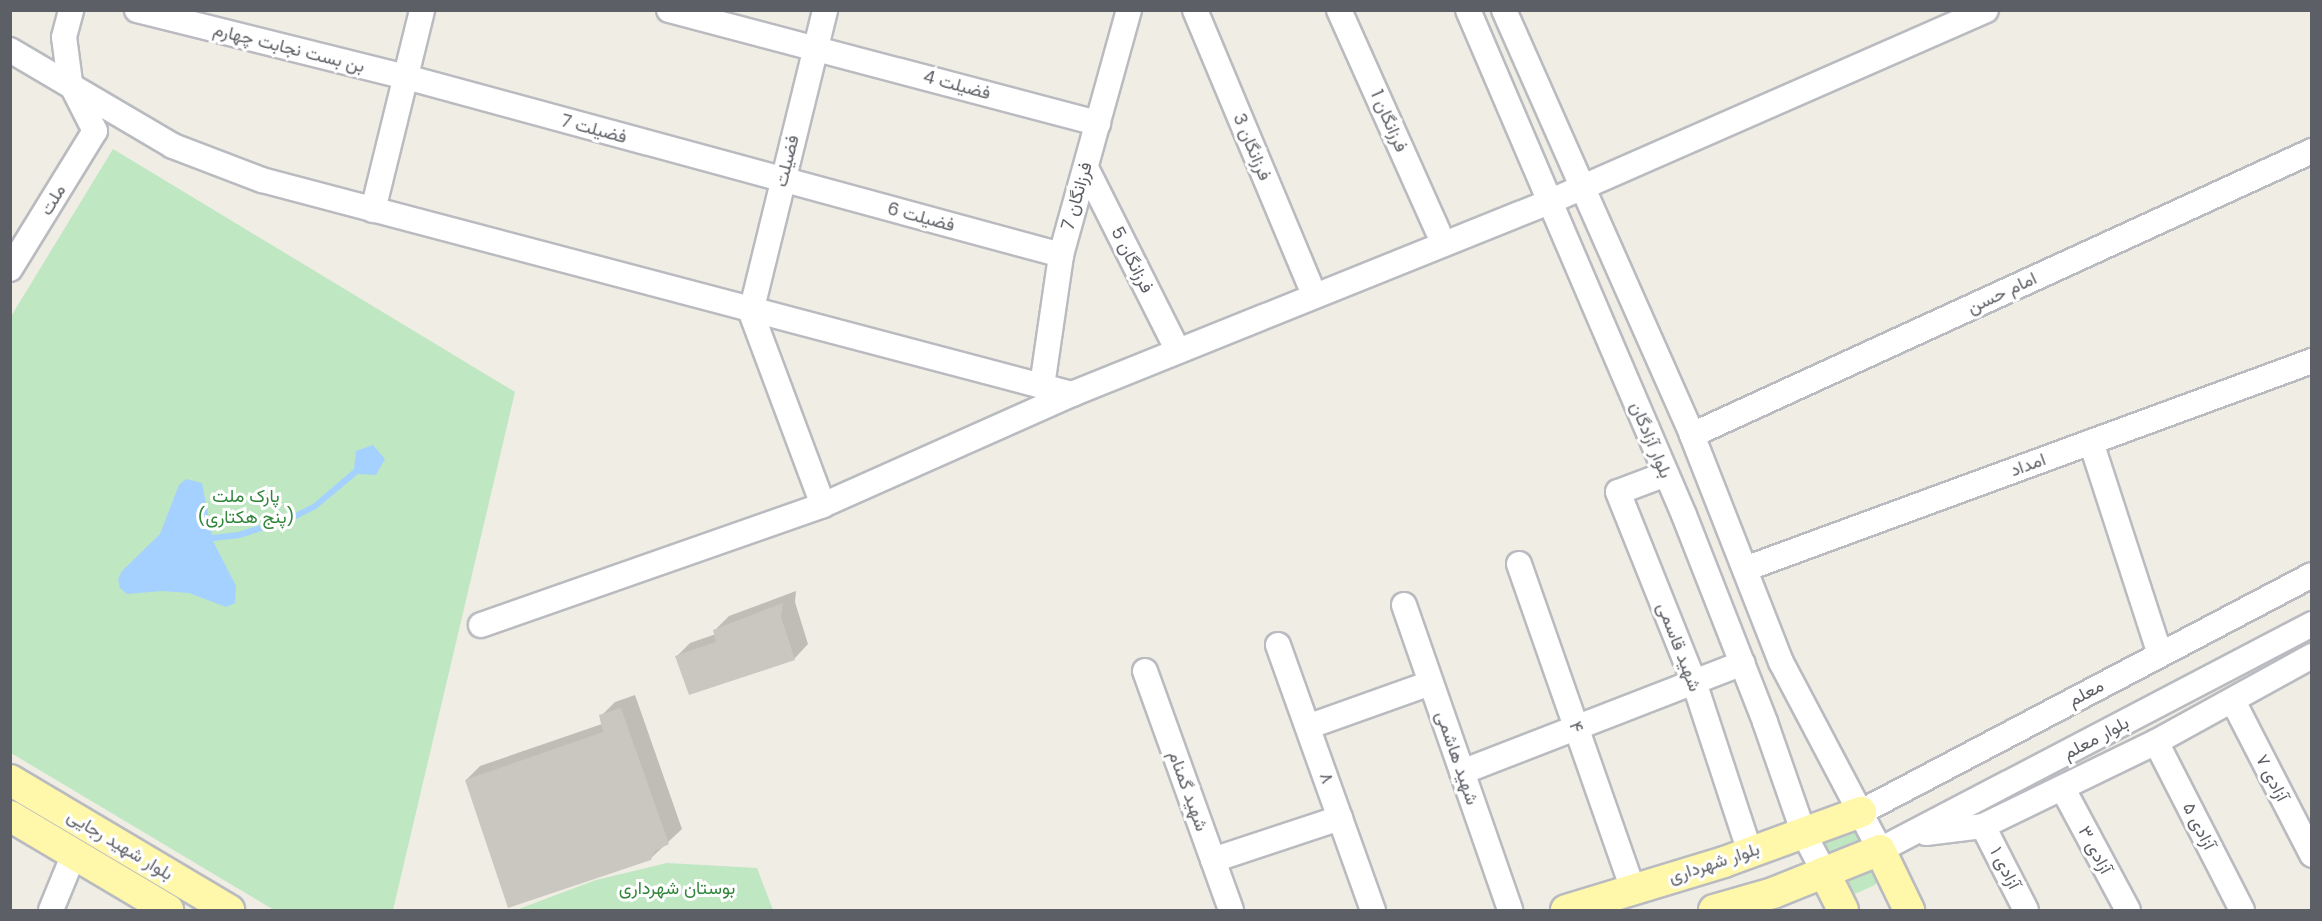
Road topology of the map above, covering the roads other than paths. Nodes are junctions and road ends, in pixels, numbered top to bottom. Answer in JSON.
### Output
{"nodes":[{"id":1,"x":71,"y":10,"type":"edge"},
{"id":2,"x":137,"y":10,"type":"edge"},
{"id":3,"x":422,"y":10,"type":"edge"},
{"id":4,"x":669,"y":10,"type":"edge"},
{"id":5,"x":825,"y":10,"type":"edge"},
{"id":6,"x":1129,"y":10,"type":"edge"},
{"id":7,"x":1195,"y":10,"type":"edge"},
{"id":8,"x":1339,"y":10,"type":"edge"},
{"id":9,"x":1468,"y":10,"type":"edge"},
{"id":10,"x":1504,"y":10,"type":"edge"},
{"id":11,"x":1986,"y":10,"type":"edge"},
{"id":12,"x":816,"y":48,"type":"junction"},
{"id":13,"x":10,"y":50,"type":"edge"},
{"id":14,"x":406,"y":77,"type":"junction"},
{"id":15,"x":70,"y":82,"type":"junction"},
{"id":16,"x":1098,"y":123,"type":"junction"},
{"id":17,"x":2312,"y":151,"type":"edge"},
{"id":18,"x":1086,"y":168,"type":"junction"},
{"id":19,"x":781,"y":180,"type":"junction"},
{"id":20,"x":1583,"y":188,"type":"junction"},
{"id":21,"x":1549,"y":202,"type":"junction"},
{"id":22,"x":373,"y":210,"type":"junction"},
{"id":23,"x":1438,"y":231,"type":"dead end"},
{"id":24,"x":1061,"y":255,"type":"junction"},
{"id":25,"x":10,"y":269,"type":"edge"},
{"id":26,"x":1309,"y":283,"type":"dead end"},
{"id":27,"x":751,"y":312,"type":"junction"},
{"id":28,"x":1178,"y":351,"type":"junction"},
{"id":29,"x":2312,"y":361,"type":"edge"},
{"id":30,"x":1042,"y":386,"type":"junction"},
{"id":31,"x":1072,"y":394,"type":"junction"},
{"id":32,"x":1692,"y":435,"type":"junction"},
{"id":33,"x":2091,"y":442,"type":"junction"},
{"id":34,"x":1666,"y":474,"type":"junction"},
{"id":35,"x":824,"y":505,"type":"junction"},
{"id":36,"x":1519,"y":564,"type":"dead end"},
{"id":37,"x":1745,"y":570,"type":"junction"},
{"id":38,"x":2312,"y":575,"type":"edge"},
{"id":39,"x":1404,"y":605,"type":"dead end"},
{"id":40,"x":2312,"y":624,"type":"edge"},
{"id":41,"x":481,"y":626,"type":"dead end"},
{"id":42,"x":1278,"y":645,"type":"dead end"},
{"id":43,"x":2160,"y":654,"type":"junction"},
{"id":44,"x":2310,"y":660,"type":"edge"},
{"id":45,"x":1743,"y":663,"type":"junction"},
{"id":46,"x":1145,"y":671,"type":"dead end"},
{"id":47,"x":1694,"y":682,"type":"junction"},
{"id":48,"x":1431,"y":683,"type":"junction"},
{"id":49,"x":2233,"y":701,"type":"junction"},
{"id":50,"x":1310,"y":726,"type":"junction"},
{"id":51,"x":1576,"y":727,"type":"junction"},
{"id":52,"x":2156,"y":742,"type":"junction"},
{"id":53,"x":1462,"y":772,"type":"junction"},
{"id":54,"x":10,"y":780,"type":"edge"},
{"id":55,"x":2063,"y":789,"type":"junction"},
{"id":56,"x":1861,"y":812,"type":"junction"},
{"id":57,"x":10,"y":816,"type":"edge"},
{"id":58,"x":1340,"y":818,"type":"junction"},
{"id":59,"x":1983,"y":826,"type":"junction"},
{"id":60,"x":1804,"y":834,"type":"junction"},
{"id":61,"x":1912,"y":835,"type":"junction"},
{"id":62,"x":1880,"y":850,"type":"junction"},
{"id":63,"x":1750,"y":852,"type":"junction"},
{"id":64,"x":74,"y":854,"type":"junction"},
{"id":65,"x":2312,"y":855,"type":"edge"},
{"id":66,"x":1213,"y":860,"type":"junction"},
{"id":67,"x":1824,"y":872,"type":"junction"},
{"id":68,"x":1633,"y":890,"type":"junction"},
{"id":69,"x":160,"y":908,"type":"edge"},
{"id":70,"x":51,"y":910,"type":"edge"},
{"id":71,"x":229,"y":910,"type":"edge"},
{"id":72,"x":1232,"y":910,"type":"edge"},
{"id":73,"x":1373,"y":910,"type":"edge"},
{"id":74,"x":1510,"y":910,"type":"edge"},
{"id":75,"x":1566,"y":910,"type":"edge"},
{"id":76,"x":1714,"y":910,"type":"edge"},
{"id":77,"x":1843,"y":910,"type":"edge"},
{"id":78,"x":1909,"y":910,"type":"edge"},
{"id":79,"x":2026,"y":910,"type":"edge"},
{"id":80,"x":2128,"y":910,"type":"edge"},
{"id":81,"x":2242,"y":910,"type":"edge"}],
"edges":[{"from":1,"to":15,"type":"street"},
{"from":2,"to":14,"type":"street","name":"بن بست نجابت چهارم"},
{"from":3,"to":14,"type":"street"},
{"from":4,"to":12,"type":"street","name":"فضیلت 4"},
{"from":5,"to":12,"type":"street","name":"فضیلت"},
{"from":6,"to":16,"type":"street","name":"فرزانگان 7"},
{"from":7,"to":26,"type":"street","name":"فرزانگان 3"},
{"from":8,"to":23,"type":"street","name":"فرزانگان 1"},
{"from":9,"to":21,"type":"street","name":"بلوار آزادگان"},
{"from":10,"to":20,"type":"street"},
{"from":11,"to":20,"type":"street"},
{"from":12,"to":16,"type":"street","name":"فضیلت 4"},
{"from":12,"to":19,"type":"street","name":"فضیلت"},
{"from":13,"to":15,"type":"street"},
{"from":14,"to":19,"type":"street","name":"فضیلت 7"},
{"from":14,"to":22,"type":"street"},
{"from":15,"to":22,"type":"street"},
{"from":15,"to":25,"type":"street","name":"ملت"},
{"from":16,"to":18,"type":"street","name":"فرزانگان 7"},
{"from":17,"to":32,"type":"street","name":"امام حسن"},
{"from":18,"to":24,"type":"street","name":"فرزانگان 7"},
{"from":18,"to":28,"type":"street","name":"فرزانگان 5"},
{"from":19,"to":24,"type":"street","name":"فضیلت 6"},
{"from":19,"to":27,"type":"street","name":"فضیلت"},
{"from":20,"to":21,"type":"street"},
{"from":20,"to":32,"type":"street"},
{"from":21,"to":28,"type":"street"},
{"from":21,"to":34,"type":"street","name":"بلوار آزادگان"},
{"from":22,"to":27,"type":"street"},
{"from":24,"to":30,"type":"street","name":"فرزانگان 7"},
{"from":27,"to":30,"type":"street"},
{"from":27,"to":35,"type":"street"},
{"from":28,"to":31,"type":"street"},
{"from":29,"to":33,"type":"street","name":"امداد"},
{"from":30,"to":31,"type":"street"},
{"from":31,"to":35,"type":"street"},
{"from":32,"to":37,"type":"street"},
{"from":33,"to":37,"type":"street","name":"امداد"},
{"from":33,"to":43,"type":"street"},
{"from":34,"to":45,"type":"street","name":"بلوار آزادگان"},
{"from":34,"to":47,"type":"street","name":"شهید قاسمی"},
{"from":35,"to":41,"type":"street"},
{"from":36,"to":51,"type":"street","name":"۴"},
{"from":37,"to":56,"type":"street"},
{"from":38,"to":43,"type":"street","name":"معلم"},
{"from":39,"to":48,"type":"street","name":"شهید هاشمی"},
{"from":40,"to":61,"type":"street","name":"بلوار معلم"},
{"from":42,"to":50,"type":"street","name":"۸"},
{"from":43,"to":56,"type":"street","name":"معلم"},
{"from":44,"to":49,"type":"street"},
{"from":45,"to":47,"type":"street"},
{"from":45,"to":60,"type":"street","name":"بلوار آزادگان"},
{"from":46,"to":66,"type":"street","name":"شهید گمنام"},
{"from":47,"to":51,"type":"street"},
{"from":47,"to":63,"type":"street","name":"شهید قاسمی"},
{"from":48,"to":50,"type":"street"},
{"from":48,"to":53,"type":"street","name":"شهید هاشمی"},
{"from":49,"to":52,"type":"street"},
{"from":49,"to":65,"type":"street","name":"آزادی ۷"},
{"from":50,"to":58,"type":"street","name":"۸"},
{"from":51,"to":53,"type":"street"},
{"from":51,"to":68,"type":"street","name":"۴"},
{"from":52,"to":55,"type":"street"},
{"from":52,"to":81,"type":"street","name":"آزادی ۵"},
{"from":53,"to":74,"type":"street","name":"شهید هاشمی"},
{"from":54,"to":71,"type":"main road","name":"بلوار شهید رجایی"},
{"from":55,"to":59,"type":"street"},
{"from":55,"to":80,"type":"street","name":"آزادی ۳"},
{"from":56,"to":60,"type":"main road","name":"بلوار شهرداری"},
{"from":56,"to":62,"type":"street"},
{"from":57,"to":64,"type":"main road","name":"بلوار شهید رجایی"},
{"from":58,"to":66,"type":"street"},
{"from":58,"to":73,"type":"street","name":"۸"},
{"from":59,"to":61,"type":"street"},
{"from":59,"to":79,"type":"street","name":"آزادی ۱"},
{"from":60,"to":63,"type":"main road","name":"بلوار شهرداری"},
{"from":60,"to":67,"type":"street","name":"بلوار آزادگان"},
{"from":61,"to":62,"type":"street","name":"بلوار معلم"},
{"from":62,"to":67,"type":"main road"},
{"from":62,"to":78,"type":"main road"},
{"from":63,"to":68,"type":"main road","name":"بلوار شهرداری"},
{"from":64,"to":69,"type":"main road","name":"بلوار شهید رجایی"},
{"from":64,"to":70,"type":"street"},
{"from":66,"to":72,"type":"street","name":"شهید گمنام"},
{"from":67,"to":76,"type":"main road"},
{"from":67,"to":77,"type":"main road"},
{"from":68,"to":75,"type":"main road","name":"بلوار شهرداری"}]}
